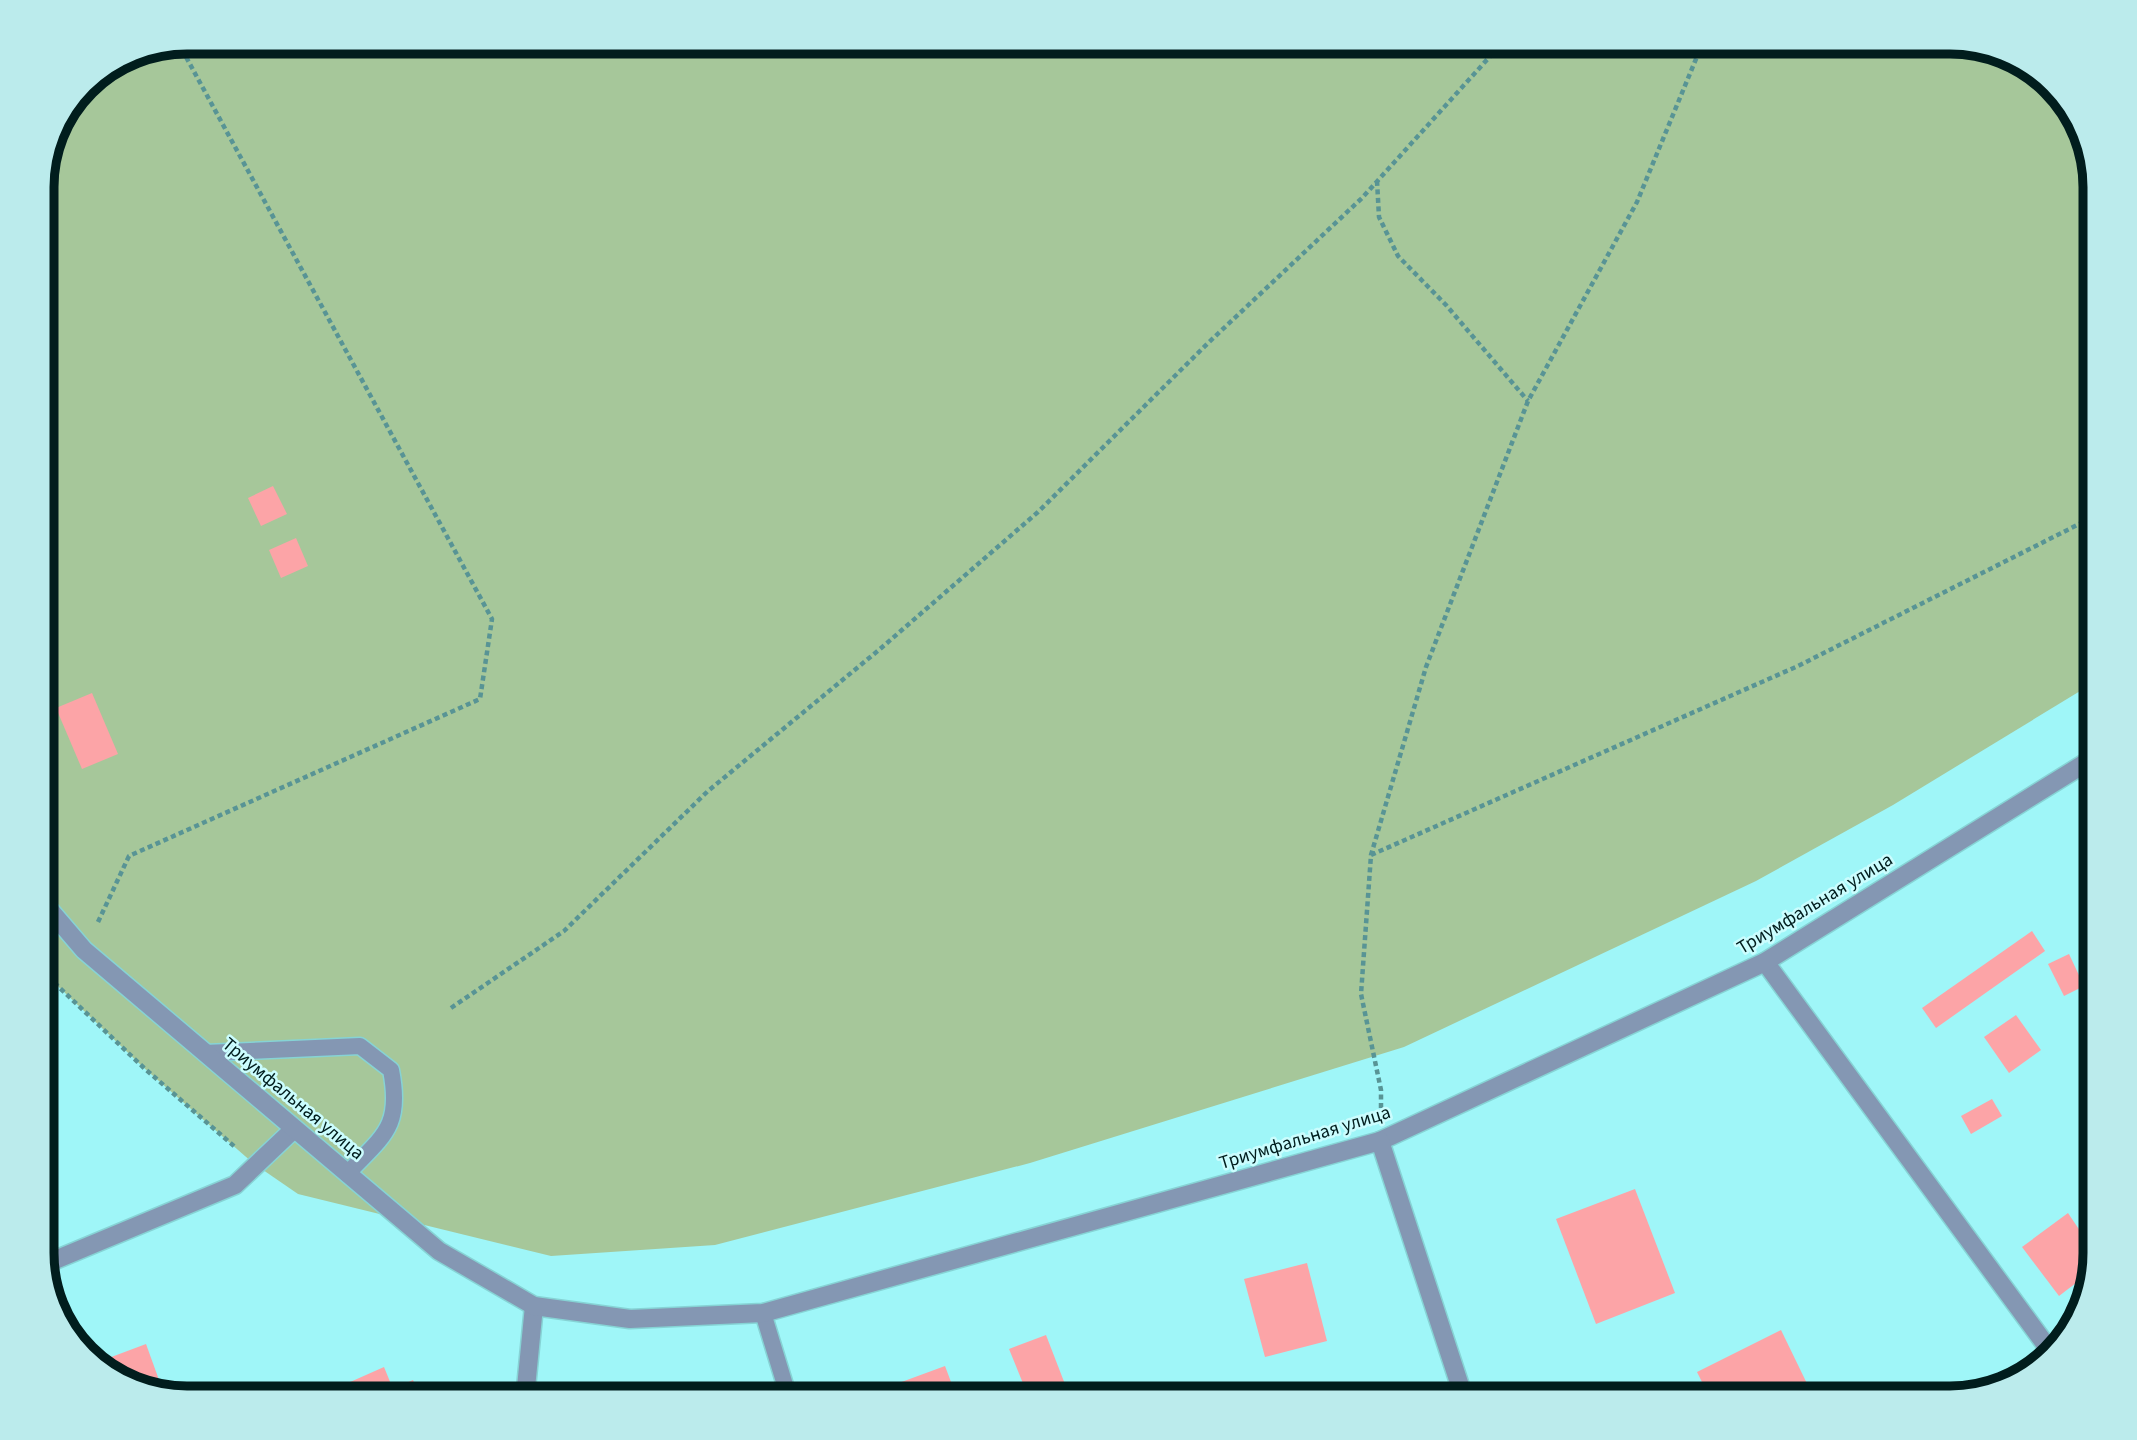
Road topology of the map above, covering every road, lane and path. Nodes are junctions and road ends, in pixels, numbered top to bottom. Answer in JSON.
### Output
{"nodes":[{"id":1,"x":185,"y":54,"type":"edge"},
{"id":2,"x":1492,"y":54,"type":"edge"},
{"id":3,"x":1698,"y":54,"type":"edge"},
{"id":4,"x":1377,"y":181,"type":"junction"},
{"id":5,"x":1528,"y":401,"type":"junction"},
{"id":6,"x":2083,"y":522,"type":"edge"},
{"id":7,"x":2083,"y":764,"type":"edge"},
{"id":8,"x":1371,"y":855,"type":"junction"},
{"id":9,"x":55,"y":916,"type":"edge"},
{"id":10,"x":84,"y":950,"type":"junction"},
{"id":11,"x":1765,"y":962,"type":"junction"},
{"id":12,"x":55,"y":983,"type":"edge"},
{"id":13,"x":451,"y":1008,"type":"dead end"},
{"id":14,"x":205,"y":1052,"type":"junction"},
{"id":15,"x":294,"y":1129,"type":"junction"},
{"id":16,"x":1380,"y":1141,"type":"junction"},
{"id":17,"x":243,"y":1154,"type":"dead end"},
{"id":18,"x":347,"y":1174,"type":"junction"},
{"id":19,"x":55,"y":1260,"type":"edge"},
{"id":20,"x":534,"y":1306,"type":"junction"},
{"id":21,"x":763,"y":1313,"type":"junction"},
{"id":22,"x":2046,"y":1345,"type":"edge"},
{"id":23,"x":526,"y":1386,"type":"edge"},
{"id":24,"x":785,"y":1386,"type":"edge"},
{"id":25,"x":1460,"y":1386,"type":"edge"}],
"edges":[{"from":1,"to":10,"type":"path"},
{"from":2,"to":4,"type":"path"},
{"from":3,"to":5,"type":"path"},
{"from":4,"to":5,"type":"path"},
{"from":4,"to":13,"type":"path"},
{"from":5,"to":8,"type":"path"},
{"from":6,"to":8,"type":"path"},
{"from":7,"to":11,"type":"street","name":"Триумфальная улица"},
{"from":8,"to":16,"type":"path"},
{"from":9,"to":10,"type":"street","name":"Триумфальная улица"},
{"from":10,"to":14,"type":"street","name":"Триумфальная улица"},
{"from":11,"to":16,"type":"street","name":"Триумфальная улица"},
{"from":11,"to":22,"type":"street"},
{"from":12,"to":17,"type":"path"},
{"from":14,"to":15,"type":"street","name":"Триумфальная улица"},
{"from":14,"to":18,"type":"lane"},
{"from":15,"to":18,"type":"street","name":"Триумфальная улица"},
{"from":15,"to":19,"type":"street"},
{"from":16,"to":21,"type":"street","name":"Триумфальная улица"},
{"from":16,"to":25,"type":"street"},
{"from":18,"to":20,"type":"street","name":"Триумфальная улица"},
{"from":20,"to":21,"type":"street","name":"Триумфальная улица"},
{"from":20,"to":23,"type":"street"},
{"from":21,"to":24,"type":"lane"}]}
